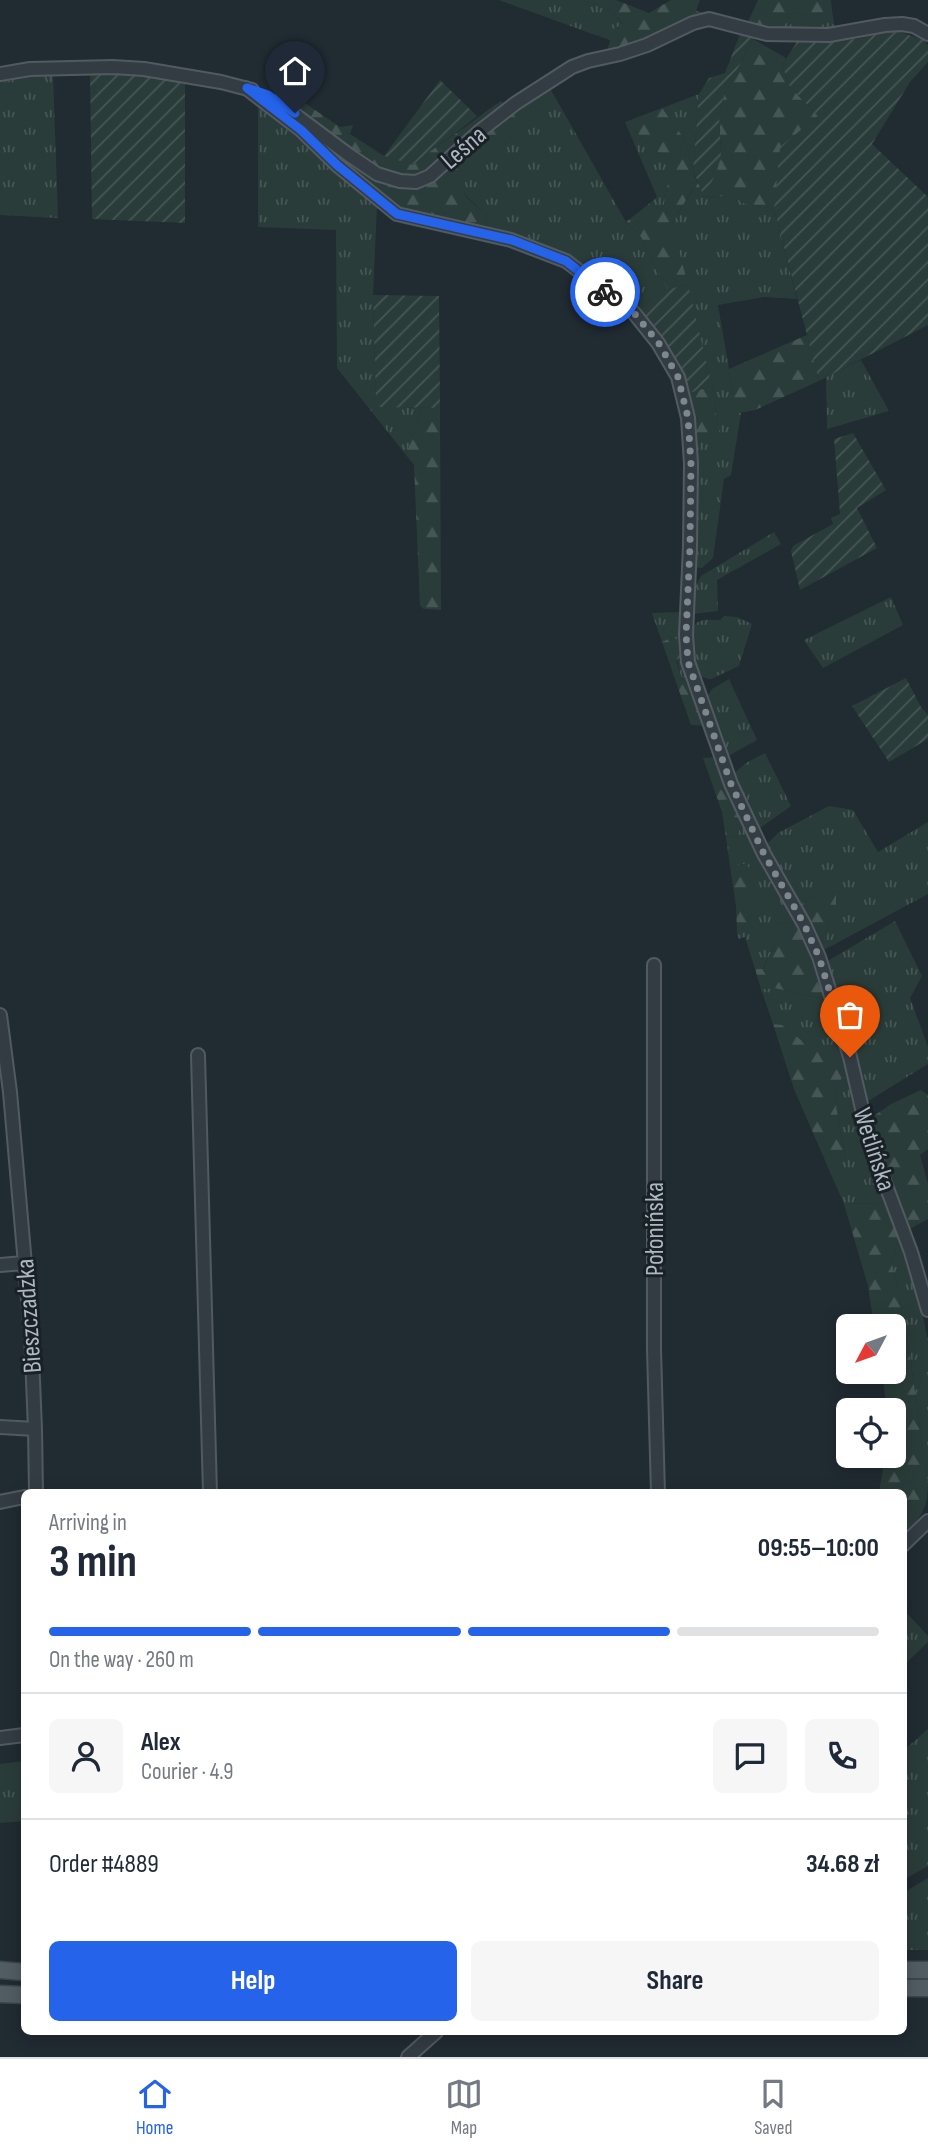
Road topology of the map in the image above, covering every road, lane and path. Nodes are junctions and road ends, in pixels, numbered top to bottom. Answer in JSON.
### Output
{"nodes":[{"id":1,"x":928,"y":34,"type":"edge"},
{"id":2,"x":0,"y":74,"type":"edge"},
{"id":3,"x":247,"y":88,"type":"junction"},
{"id":4,"x":654,"y":965,"type":"dead end"},
{"id":5,"x":0,"y":1015,"type":"edge"},
{"id":6,"x":198,"y":1055,"type":"dead end"},
{"id":7,"x":5,"y":1093,"type":"edge"},
{"id":8,"x":24,"y":1263,"type":"junction"},
{"id":9,"x":0,"y":1265,"type":"edge"},
{"id":10,"x":928,"y":1310,"type":"edge"},
{"id":11,"x":0,"y":1427,"type":"edge"},
{"id":12,"x":35,"y":1429,"type":"junction"},
{"id":13,"x":36,"y":1489,"type":"edge"},
{"id":14,"x":210,"y":1489,"type":"edge"},
{"id":15,"x":658,"y":1489,"type":"edge"},
{"id":16,"x":21,"y":1498,"type":"edge"},
{"id":17,"x":0,"y":1502,"type":"edge"},
{"id":18,"x":928,"y":1521,"type":"edge"},
{"id":19,"x":907,"y":1541,"type":"edge"},
{"id":20,"x":21,"y":1735,"type":"edge"},
{"id":21,"x":0,"y":1738,"type":"edge"},
{"id":22,"x":0,"y":1970,"type":"edge"},
{"id":23,"x":907,"y":1970,"type":"edge"},
{"id":24,"x":928,"y":1970,"type":"edge"},
{"id":25,"x":21,"y":1972,"type":"edge"},
{"id":26,"x":907,"y":1988,"type":"edge"},
{"id":27,"x":928,"y":1988,"type":"edge"},
{"id":28,"x":0,"y":1994,"type":"edge"},
{"id":29,"x":21,"y":1995,"type":"edge"},
{"id":30,"x":433,"y":2035,"type":"edge"},
{"id":31,"x":408,"y":2057,"type":"edge"}],
"edges":[{"from":1,"to":3,"type":"street","name":"Leśna"},
{"from":2,"to":3,"type":"street","name":"Leśna"},
{"from":3,"to":10,"type":"street","name":"Wetlińska"},
{"from":4,"to":15,"type":"street","name":"Połonińska"},
{"from":5,"to":7,"type":"street","name":"Bieszczadzka"},
{"from":6,"to":14,"type":"street"},
{"from":7,"to":8,"type":"street","name":"Bieszczadzka"},
{"from":8,"to":9,"type":"street"},
{"from":8,"to":12,"type":"street","name":"Bieszczadzka"},
{"from":11,"to":12,"type":"street"},
{"from":12,"to":13,"type":"street","name":"Bieszczadzka"},
{"from":16,"to":17,"type":"street"},
{"from":18,"to":19,"type":"street"},
{"from":20,"to":21,"type":"street"},
{"from":22,"to":25,"type":"main road"},
{"from":23,"to":24,"type":"main road"},
{"from":26,"to":27,"type":"main road"},
{"from":28,"to":29,"type":"main road"},
{"from":30,"to":31,"type":"street"}]}
